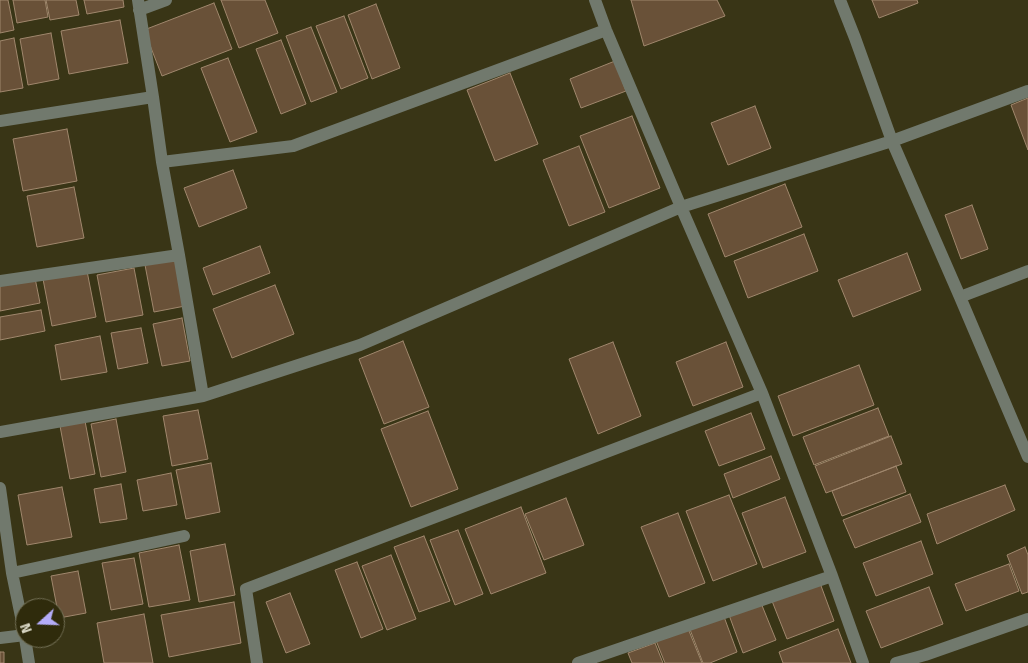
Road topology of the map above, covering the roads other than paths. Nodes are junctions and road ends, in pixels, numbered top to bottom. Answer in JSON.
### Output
{"nodes":[{"id":1,"x":166,"y":0,"type":"edge"},
{"id":2,"x":595,"y":0,"type":"edge"},
{"id":3,"x":840,"y":0,"type":"edge"},
{"id":4,"x":138,"y":5,"type":"edge"},
{"id":5,"x":606,"y":30,"type":"junction"},
{"id":6,"x":1028,"y":91,"type":"edge"},
{"id":7,"x":153,"y":97,"type":"junction"},
{"id":8,"x":0,"y":121,"type":"edge"},
{"id":9,"x":892,"y":141,"type":"junction"},
{"id":10,"x":162,"y":162,"type":"junction"},
{"id":11,"x":681,"y":206,"type":"junction"},
{"id":12,"x":179,"y":254,"type":"junction"},
{"id":13,"x":1028,"y":271,"type":"edge"},
{"id":14,"x":0,"y":281,"type":"edge"},
{"id":15,"x":960,"y":297,"type":"junction"},
{"id":16,"x":762,"y":393,"type":"junction"},
{"id":17,"x":203,"y":396,"type":"junction"},
{"id":18,"x":0,"y":432,"type":"edge"},
{"id":19,"x":1027,"y":451,"type":"edge"},
{"id":20,"x":0,"y":488,"type":"edge"},
{"id":21,"x":184,"y":536,"type":"dead end"},
{"id":22,"x":12,"y":573,"type":"junction"},
{"id":23,"x":832,"y":576,"type":"junction"},
{"id":24,"x":17,"y":598,"type":"edge"},
{"id":25,"x":1028,"y":619,"type":"edge"},
{"id":26,"x":15,"y":637,"type":"edge"},
{"id":27,"x":0,"y":638,"type":"edge"},
{"id":28,"x":27,"y":648,"type":"edge"},
{"id":29,"x":927,"y":659,"type":"edge"},
{"id":30,"x":30,"y":663,"type":"edge"},
{"id":31,"x":257,"y":663,"type":"edge"},
{"id":32,"x":578,"y":663,"type":"edge"},
{"id":33,"x":863,"y":663,"type":"edge"},
{"id":34,"x":896,"y":663,"type":"edge"}],
"edges":[{"from":1,"to":4,"type":"street"},
{"from":2,"to":5,"type":"street"},
{"from":3,"to":9,"type":"street"},
{"from":4,"to":7,"type":"street"},
{"from":5,"to":10,"type":"street"},
{"from":5,"to":11,"type":"street"},
{"from":6,"to":9,"type":"street"},
{"from":7,"to":8,"type":"street"},
{"from":7,"to":10,"type":"street"},
{"from":9,"to":11,"type":"street"},
{"from":9,"to":15,"type":"street"},
{"from":10,"to":12,"type":"street"},
{"from":11,"to":16,"type":"street"},
{"from":11,"to":17,"type":"street"},
{"from":12,"to":14,"type":"street"},
{"from":12,"to":17,"type":"street"},
{"from":13,"to":15,"type":"street"},
{"from":15,"to":19,"type":"street"},
{"from":16,"to":23,"type":"street"},
{"from":16,"to":31,"type":"street"},
{"from":17,"to":18,"type":"street"},
{"from":20,"to":22,"type":"street"},
{"from":21,"to":22,"type":"street"},
{"from":22,"to":24,"type":"street"},
{"from":23,"to":32,"type":"street"},
{"from":23,"to":33,"type":"street"},
{"from":25,"to":29,"type":"street"},
{"from":26,"to":27,"type":"street"},
{"from":28,"to":30,"type":"street"},
{"from":29,"to":34,"type":"street"}]}
